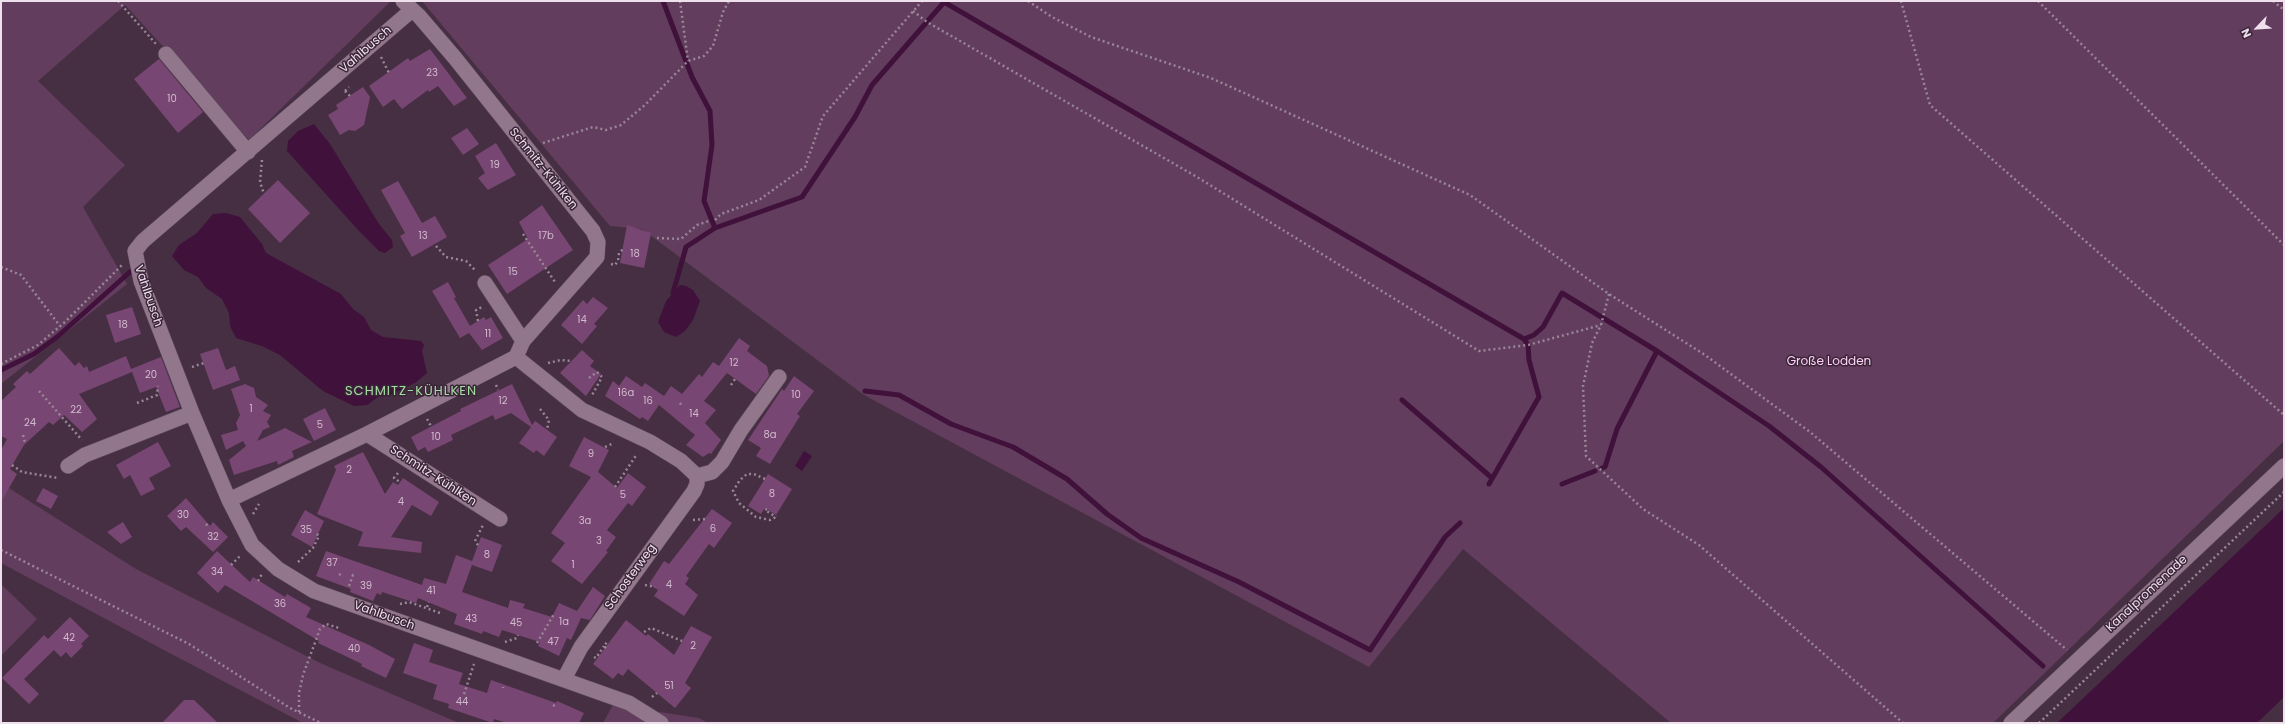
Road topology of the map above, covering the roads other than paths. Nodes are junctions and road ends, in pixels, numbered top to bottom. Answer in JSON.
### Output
{"nodes":[{"id":1,"x":408,"y":6,"type":"edge"},
{"id":2,"x":166,"y":54,"type":"road end"},
{"id":3,"x":248,"y":152,"type":"junction"},
{"id":4,"x":482,"y":279,"type":"road end"},
{"id":5,"x":523,"y":341,"type":"junction"},
{"id":6,"x":516,"y":357,"type":"junction"},
{"id":7,"x":779,"y":377,"type":"dead end"},
{"id":8,"x":192,"y":413,"type":"junction"},
{"id":9,"x":367,"y":434,"type":"junction"},
{"id":10,"x":68,"y":466,"type":"dead end"},
{"id":11,"x":2284,"y":466,"type":"edge"},
{"id":12,"x":697,"y":476,"type":"junction"},
{"id":13,"x":229,"y":500,"type":"junction"},
{"id":14,"x":495,"y":516,"type":"road end"},
{"id":15,"x":564,"y":679,"type":"junction"},
{"id":16,"x":661,"y":723,"type":"edge"},
{"id":17,"x":2011,"y":723,"type":"edge"}],
"edges":[{"from":1,"to":3,"type":"street","name":"Vahlbusch"},
{"from":1,"to":5,"type":"street","name":"Schmitz-Kühlken"},
{"from":2,"to":3,"type":"street"},
{"from":3,"to":8,"type":"street","name":"Vahlbusch"},
{"from":4,"to":5,"type":"street"},
{"from":5,"to":6,"type":"street","name":"Schmitz-Kühlken"},
{"from":6,"to":9,"type":"street"},
{"from":6,"to":12,"type":"street"},
{"from":7,"to":12,"type":"street"},
{"from":8,"to":10,"type":"street"},
{"from":8,"to":13,"type":"street","name":"Vahlbusch"},
{"from":9,"to":13,"type":"street"},
{"from":9,"to":14,"type":"street","name":"Schmitz-Kühlken"},
{"from":11,"to":17,"type":"street","name":"Kanalpromenade"},
{"from":12,"to":15,"type":"street","name":"Schosterweg"},
{"from":13,"to":15,"type":"street","name":"Vahlbusch"},
{"from":15,"to":16,"type":"street","name":"Vahlbusch"}]}
